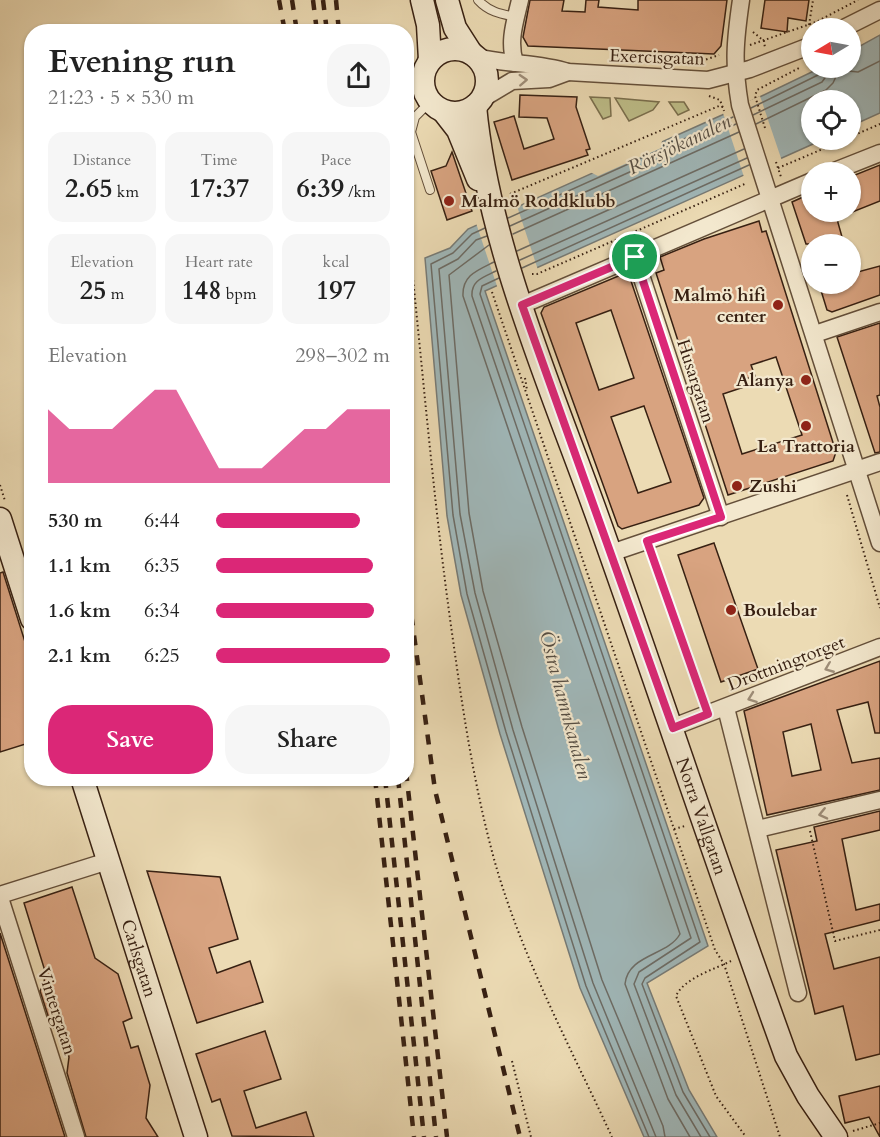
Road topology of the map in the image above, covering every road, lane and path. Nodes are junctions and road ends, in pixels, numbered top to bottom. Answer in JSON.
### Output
{"nodes":[{"id":1,"x":422,"y":0,"type":"edge"},
{"id":2,"x":447,"y":0,"type":"edge"},
{"id":3,"x":478,"y":0,"type":"edge"},
{"id":4,"x":741,"y":0,"type":"edge"},
{"id":5,"x":813,"y":0,"type":"edge"},
{"id":6,"x":858,"y":0,"type":"edge"},
{"id":7,"x":518,"y":8,"type":"edge"},
{"id":8,"x":880,"y":10,"type":"edge"},
{"id":9,"x":810,"y":18,"type":"edge"},
{"id":10,"x":823,"y":18,"type":"edge"},
{"id":11,"x":861,"y":20,"type":"edge"},
{"id":12,"x":801,"y":28,"type":"edge"},
{"id":13,"x":801,"y":49,"type":"edge"},
{"id":14,"x":734,"y":50,"type":"junction"},
{"id":15,"x":474,"y":55,"type":"junction"},
{"id":16,"x":430,"y":60,"type":"junction"},
{"id":17,"x":675,"y":61,"type":"dead end"},
{"id":18,"x":515,"y":63,"type":"junction"},
{"id":19,"x":801,"y":67,"type":"edge"},
{"id":20,"x":568,"y":72,"type":"junction"},
{"id":21,"x":734,"y":74,"type":"junction"},
{"id":22,"x":708,"y":80,"type":"junction"},
{"id":23,"x":748,"y":102,"type":"junction"},
{"id":24,"x":478,"y":103,"type":"junction"},
{"id":25,"x":437,"y":107,"type":"junction"},
{"id":26,"x":723,"y":107,"type":"junction"},
{"id":27,"x":725,"y":112,"type":"dead end"},
{"id":28,"x":414,"y":123,"type":"edge"},
{"id":29,"x":880,"y":124,"type":"edge"},
{"id":30,"x":861,"y":132,"type":"edge"},
{"id":31,"x":414,"y":144,"type":"edge"},
{"id":32,"x":818,"y":150,"type":"edge"},
{"id":33,"x":880,"y":153,"type":"edge"},
{"id":34,"x":857,"y":162,"type":"edge"},
{"id":35,"x":770,"y":169,"type":"junction"},
{"id":36,"x":748,"y":182,"type":"dead end"},
{"id":37,"x":801,"y":186,"type":"edge"},
{"id":38,"x":430,"y":190,"type":"dead end"},
{"id":39,"x":508,"y":195,"type":"dead end"},
{"id":40,"x":772,"y":198,"type":"junction"},
{"id":41,"x":494,"y":213,"type":"junction"},
{"id":42,"x":635,"y":257,"type":"junction"},
{"id":43,"x":523,"y":287,"type":"junction"},
{"id":44,"x":492,"y":291,"type":"dead end"},
{"id":45,"x":414,"y":294,"type":"edge"},
{"id":46,"x":880,"y":312,"type":"edge"},
{"id":47,"x":815,"y":334,"type":"junction"},
{"id":48,"x":880,"y":462,"type":"edge"},
{"id":49,"x":850,"y":472,"type":"junction"},
{"id":50,"x":721,"y":517,"type":"junction"},
{"id":51,"x":0,"y":519,"type":"edge"},
{"id":52,"x":647,"y":541,"type":"junction"},
{"id":53,"x":880,"y":543,"type":"edge"},
{"id":54,"x":611,"y":553,"type":"junction"},
{"id":55,"x":597,"y":578,"type":"dead end"},
{"id":56,"x":590,"y":581,"type":"junction"},
{"id":57,"x":24,"y":594,"type":"edge"},
{"id":58,"x":880,"y":608,"type":"edge"},
{"id":59,"x":880,"y":647,"type":"edge"},
{"id":60,"x":641,"y":704,"type":"dead end"},
{"id":61,"x":632,"y":707,"type":"junction"},
{"id":62,"x":726,"y":708,"type":"junction"},
{"id":63,"x":708,"y":714,"type":"junction"},
{"id":64,"x":673,"y":728,"type":"junction"},
{"id":65,"x":85,"y":786,"type":"edge"},
{"id":66,"x":880,"y":800,"type":"edge"},
{"id":67,"x":807,"y":818,"type":"junction"},
{"id":68,"x":693,"y":823,"type":"dead end"},
{"id":69,"x":674,"y":829,"type":"junction"},
{"id":70,"x":758,"y":830,"type":"junction"},
{"id":71,"x":108,"y":861,"type":"junction"},
{"id":72,"x":0,"y":896,"type":"edge"},
{"id":73,"x":880,"y":930,"type":"edge"},
{"id":74,"x":739,"y":957,"type":"dead end"},
{"id":75,"x":724,"y":964,"type":"junction"},
{"id":76,"x":798,"y":993,"type":"dead end"},
{"id":77,"x":512,"y":1061,"type":"dead end"},
{"id":78,"x":880,"y":1123,"type":"edge"},
{"id":79,"x":843,"y":1134,"type":"edge"},
{"id":80,"x":76,"y":1137,"type":"edge"},
{"id":81,"x":196,"y":1137,"type":"edge"},
{"id":82,"x":531,"y":1137,"type":"edge"},
{"id":83,"x":612,"y":1137,"type":"edge"},
{"id":84,"x":746,"y":1137,"type":"edge"},
{"id":85,"x":780,"y":1137,"type":"edge"}],
"edges":[{"from":1,"to":16,"type":"main road"},
{"from":2,"to":15,"type":"main road"},
{"from":3,"to":7,"type":"lane"},
{"from":4,"to":14,"type":"street"},
{"from":5,"to":9,"type":"path"},
{"from":6,"to":10,"type":"path"},
{"from":7,"to":18,"type":"street"},
{"from":8,"to":11,"type":"street"},
{"from":12,"to":14,"type":"path"},
{"from":13,"to":21,"type":"street","name":"Exercisgatan"},
{"from":14,"to":17,"type":"path"},
{"from":14,"to":21,"type":"street"},
{"from":15,"to":16,"type":"main road"},
{"from":15,"to":18,"type":"street","name":"Exercisgatan"},
{"from":15,"to":24,"type":"main road"},
{"from":16,"to":25,"type":"main road"},
{"from":18,"to":20,"type":"street","name":"Exercisgatan"},
{"from":19,"to":23,"type":"path"},
{"from":20,"to":22,"type":"street","name":"Exercisgatan"},
{"from":24,"to":20,"type":"street","name":"Exercisgatan","one_way":true},
{"from":21,"to":22,"type":"street","name":"Exercisgatan"},
{"from":21,"to":23,"type":"street"},
{"from":22,"to":26,"type":"path"},
{"from":23,"to":35,"type":"street"},
{"from":24,"to":25,"type":"main road"},
{"from":24,"to":41,"type":"main road"},
{"from":25,"to":28,"type":"lane"},
{"from":25,"to":41,"type":"main road"},
{"from":26,"to":27,"type":"path"},
{"from":26,"to":39,"type":"path"},
{"from":29,"to":30,"type":"path"},
{"from":31,"to":38,"type":"lane"},
{"from":32,"to":35,"type":"path"},
{"from":33,"to":34,"type":"street"},
{"from":35,"to":40,"type":"street"},
{"from":36,"to":43,"type":"path"},
{"from":37,"to":40,"type":"street"},
{"from":40,"to":42,"type":"street"},
{"from":40,"to":47,"type":"street"},
{"from":41,"to":43,"type":"main road","name":"Norra Vallgatan"},
{"from":42,"to":43,"type":"street"},
{"from":42,"to":50,"type":"street","name":"Husargatan"},
{"from":43,"to":54,"type":"main road","name":"Norra Vallgatan"},
{"from":44,"to":56,"type":"path"},
{"from":45,"to":83,"type":"path"},
{"from":46,"to":47,"type":"street"},
{"from":47,"to":49,"type":"street"},
{"from":48,"to":49,"type":"street"},
{"from":49,"to":50,"type":"street"},
{"from":49,"to":53,"type":"street"},
{"from":49,"to":58,"type":"path"},
{"from":50,"to":52,"type":"street"},
{"from":51,"to":57,"type":"main road"},
{"from":52,"to":54,"type":"street"},
{"from":52,"to":63,"type":"lane"},
{"from":54,"to":64,"type":"main road","name":"Norra Vallgatan"},
{"from":55,"to":56,"type":"path"},
{"from":56,"to":61,"type":"path"},
{"from":59,"to":62,"type":"street","name":"Drottningtorget","one_way":true},
{"from":60,"to":61,"type":"path"},
{"from":61,"to":69,"type":"path"},
{"from":62,"to":63,"type":"street","name":"Drottningtorget"},
{"from":62,"to":70,"type":"street"},
{"from":63,"to":64,"type":"street","name":"Drottningtorget"},
{"from":64,"to":79,"type":"main road","name":"Norra Vallgatan"},
{"from":65,"to":71,"type":"main road","name":"Carlsgatan"},
{"from":66,"to":67,"type":"street","one_way":true},
{"from":67,"to":70,"type":"street"},
{"from":67,"to":73,"type":"path"},
{"from":68,"to":69,"type":"path"},
{"from":69,"to":75,"type":"path"},
{"from":70,"to":76,"type":"street"},
{"from":71,"to":72,"type":"street"},
{"from":71,"to":81,"type":"main road","name":"Carlsgatan"},
{"from":72,"to":80,"type":"street","name":"Vintergatan"},
{"from":74,"to":75,"type":"path"},
{"from":75,"to":84,"type":"path"},
{"from":75,"to":85,"type":"path"},
{"from":77,"to":82,"type":"path"},
{"from":78,"to":79,"type":"path"}]}
